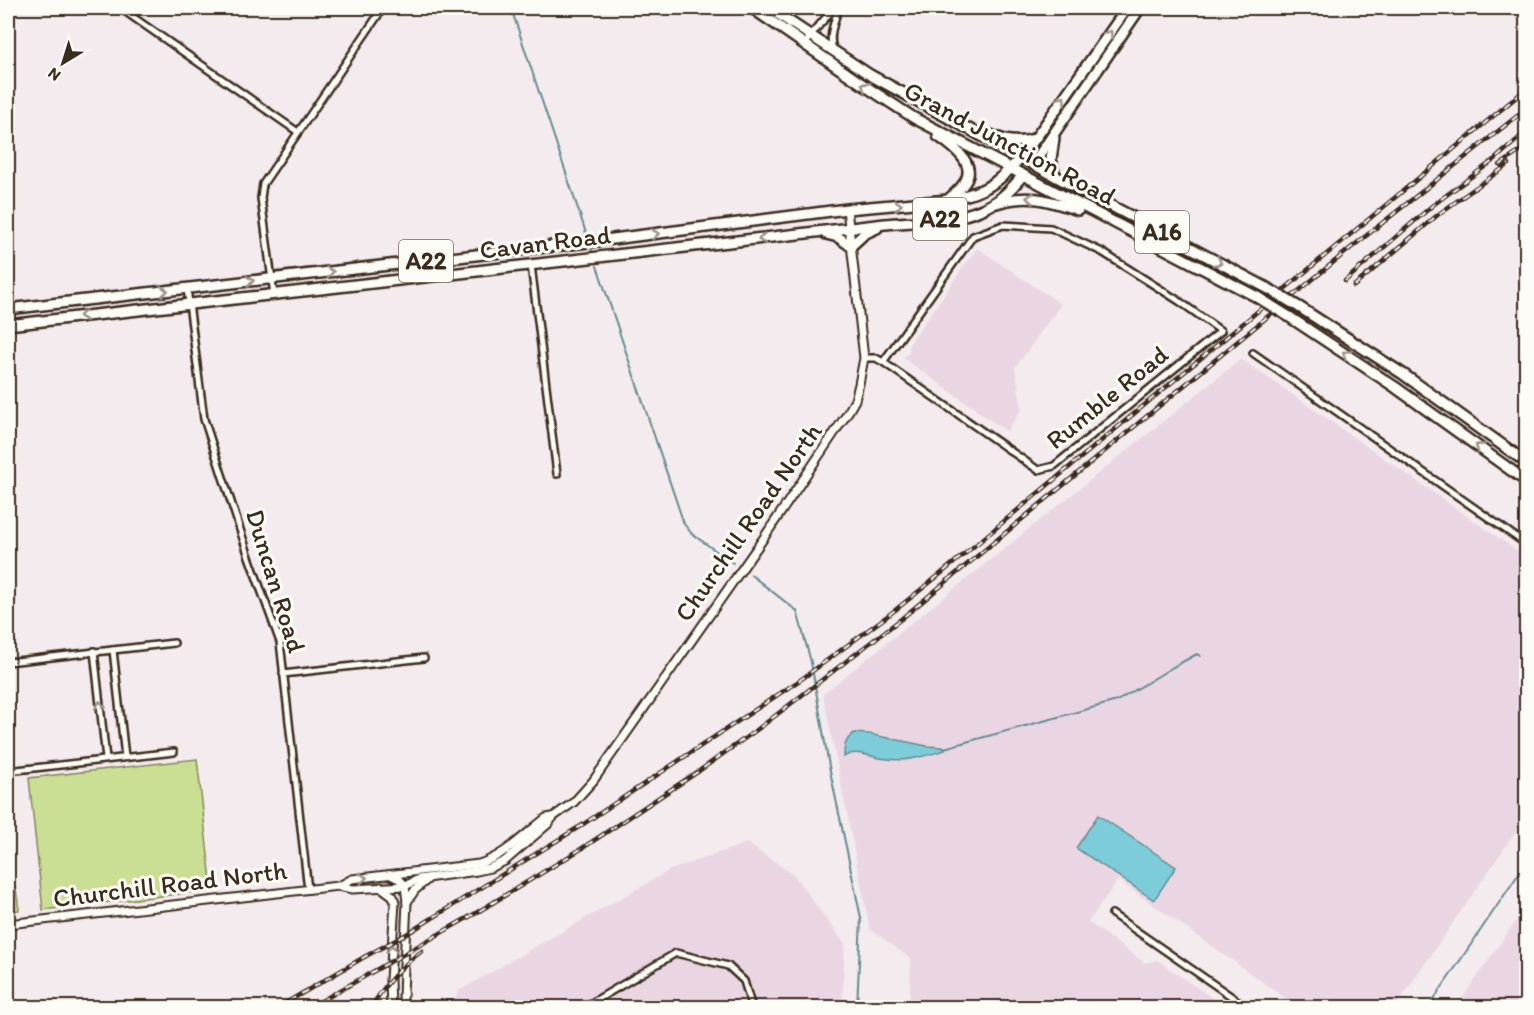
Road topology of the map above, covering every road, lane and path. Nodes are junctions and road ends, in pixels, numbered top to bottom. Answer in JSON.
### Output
{"nodes":[{"id":1,"x":120,"y":8,"type":"edge"},
{"id":2,"x":383,"y":8,"type":"edge"},
{"id":3,"x":752,"y":8,"type":"edge"},
{"id":4,"x":769,"y":8,"type":"edge"},
{"id":5,"x":836,"y":8,"type":"edge"},
{"id":6,"x":1128,"y":8,"type":"edge"},
{"id":7,"x":1140,"y":8,"type":"edge"},
{"id":8,"x":810,"y":36,"type":"junction"},
{"id":9,"x":805,"y":45,"type":"junction"},
{"id":10,"x":835,"y":52,"type":"junction"},
{"id":11,"x":914,"y":118,"type":"junction"},
{"id":12,"x":949,"y":119,"type":"junction"},
{"id":13,"x":1057,"y":130,"type":"junction"},
{"id":14,"x":298,"y":132,"type":"junction"},
{"id":15,"x":1034,"y":139,"type":"junction"},
{"id":16,"x":1020,"y":157,"type":"junction"},
{"id":17,"x":1033,"y":164,"type":"junction"},
{"id":18,"x":1010,"y":168,"type":"junction"},
{"id":19,"x":1023,"y":175,"type":"junction"},
{"id":20,"x":1055,"y":176,"type":"junction"},
{"id":21,"x":948,"y":200,"type":"junction"},
{"id":22,"x":993,"y":204,"type":"junction"},
{"id":23,"x":847,"y":209,"type":"junction"},
{"id":24,"x":1106,"y":219,"type":"junction"},
{"id":25,"x":885,"y":224,"type":"junction"},
{"id":26,"x":849,"y":229,"type":"junction"},
{"id":27,"x":820,"y":232,"type":"junction"},
{"id":28,"x":851,"y":246,"type":"junction"},
{"id":29,"x":531,"y":265,"type":"junction"},
{"id":30,"x":272,"y":279,"type":"junction"},
{"id":31,"x":187,"y":288,"type":"junction"},
{"id":32,"x":274,"y":295,"type":"junction"},
{"id":33,"x":190,"y":305,"type":"junction"},
{"id":34,"x":8,"y":309,"type":"edge"},
{"id":35,"x":8,"y":325,"type":"edge"},
{"id":36,"x":1253,"y":353,"type":"dead end"},
{"id":37,"x":864,"y":358,"type":"junction"},
{"id":38,"x":883,"y":362,"type":"junction"},
{"id":39,"x":1527,"y":462,"type":"edge"},
{"id":40,"x":557,"y":474,"type":"dead end"},
{"id":41,"x":1527,"y":481,"type":"edge"},
{"id":42,"x":1527,"y":544,"type":"edge"},
{"id":43,"x":174,"y":643,"type":"dead end"},
{"id":44,"x":113,"y":650,"type":"junction"},
{"id":45,"x":94,"y":651,"type":"junction"},
{"id":46,"x":424,"y":658,"type":"dead end"},
{"id":47,"x":8,"y":662,"type":"edge"},
{"id":48,"x":284,"y":674,"type":"junction"},
{"id":49,"x":174,"y":752,"type":"dead end"},
{"id":50,"x":125,"y":757,"type":"junction"},
{"id":51,"x":106,"y":759,"type":"junction"},
{"id":52,"x":8,"y":771,"type":"edge"},
{"id":53,"x":553,"y":817,"type":"junction"},
{"id":54,"x":391,"y":875,"type":"junction"},
{"id":55,"x":429,"y":878,"type":"junction"},
{"id":56,"x":338,"y":886,"type":"junction"},
{"id":57,"x":405,"y":886,"type":"junction"},
{"id":58,"x":381,"y":887,"type":"junction"},
{"id":59,"x":309,"y":890,"type":"junction"},
{"id":60,"x":407,"y":902,"type":"junction"},
{"id":61,"x":1112,"y":914,"type":"dead end"},
{"id":62,"x":8,"y":924,"type":"edge"},
{"id":63,"x":403,"y":1005,"type":"edge"},
{"id":64,"x":391,"y":1008,"type":"edge"},
{"id":65,"x":583,"y":1008,"type":"edge"},
{"id":66,"x":752,"y":1008,"type":"edge"},
{"id":67,"x":1248,"y":1008,"type":"edge"}],
"edges":[{"from":1,"to":14,"type":"street"},
{"from":2,"to":14,"type":"street"},
{"from":3,"to":9,"type":"main road","name":"Grand Junction Road","number":"A16"},
{"from":4,"to":8,"type":"main road","name":"Grand Junction Road","number":"A16"},
{"from":5,"to":8,"type":"street"},
{"from":5,"to":10,"type":"street"},
{"from":15,"to":6,"type":"main road","number":"A22","one_way":true},
{"from":7,"to":13,"type":"main road","number":"A22"},
{"from":8,"to":9,"type":"street"},
{"from":8,"to":10,"type":"main road","name":"Grand Junction Road","number":"A16"},
{"from":11,"to":9,"type":"main road","name":"Grand Junction Road","number":"A16","one_way":true},
{"from":10,"to":12,"type":"main road","name":"Grand Junction Road","number":"A16"},
{"from":11,"to":18,"type":"main road","name":"Grand Junction Road","number":"A16"},
{"from":11,"to":21,"type":"main road"},
{"from":12,"to":15,"type":"main road"},
{"from":12,"to":16,"type":"main road","name":"Grand Junction Road","number":"A16"},
{"from":13,"to":17,"type":"main road","number":"A22"},
{"from":13,"to":20,"type":"main road"},
{"from":14,"to":30,"type":"street"},
{"from":15,"to":16,"type":"main road","number":"A22"},
{"from":16,"to":17,"type":"main road","name":"Grand Junction Road","number":"A16"},
{"from":16,"to":18,"type":"main road","name":"Cavan Road","number":"A22"},
{"from":17,"to":19,"type":"main road","name":"Cavan Road","number":"A22"},
{"from":17,"to":20,"type":"main road","name":"Grand Junction Road","number":"A16"},
{"from":18,"to":19,"type":"main road","name":"Grand Junction Road","number":"A16"},
{"from":18,"to":21,"type":"main road","name":"Cavan Road","number":"A22"},
{"from":19,"to":22,"type":"main road","name":"Cavan Road","number":"A22"},
{"from":19,"to":24,"type":"main road","name":"Grand Junction Road","number":"A16"},
{"from":20,"to":39,"type":"main road","name":"Grand Junction Road","number":"A16","one_way":true,"bridge":true},
{"from":23,"to":21,"type":"main road","name":"Cavan Road","number":"A22","one_way":true},
{"from":24,"to":22,"type":"main road","one_way":true},
{"from":22,"to":25,"type":"main road","name":"Cavan Road","number":"A22"},
{"from":23,"to":26,"type":"street","name":"Churchill Road North"},
{"from":30,"to":23,"type":"main road","name":"Cavan Road","number":"A22","one_way":true},
{"from":41,"to":24,"type":"main road","name":"Grand Junction Road","number":"A16","one_way":true,"bridge":true},
{"from":25,"to":26,"type":"main road","name":"Cavan Road","number":"A22"},
{"from":25,"to":28,"type":"main road"},
{"from":26,"to":27,"type":"main road","name":"Cavan Road","number":"A22"},
{"from":26,"to":28,"type":"street","name":"Churchill Road North"},
{"from":27,"to":28,"type":"main road"},
{"from":27,"to":29,"type":"main road","name":"Cavan Road","number":"A22","one_way":true},
{"from":28,"to":37,"type":"street","name":"Churchill Road North"},
{"from":29,"to":32,"type":"main road","name":"Cavan Road","number":"A22"},
{"from":29,"to":40,"type":"street"},
{"from":31,"to":30,"type":"main road","name":"Cavan Road","number":"A22","one_way":true},
{"from":30,"to":32,"type":"street"},
{"from":31,"to":33,"type":"street","name":"Duncan Road"},
{"from":34,"to":31,"type":"main road","name":"Cavan Road","number":"A22","one_way":true},
{"from":32,"to":33,"type":"main road","name":"Cavan Road","number":"A22"},
{"from":33,"to":35,"type":"main road","name":"Cavan Road","number":"A22","one_way":true},
{"from":33,"to":48,"type":"street","name":"Duncan Road"},
{"from":36,"to":42,"type":"street"},
{"from":37,"to":38,"type":"street","name":"Rumble Road"},
{"from":37,"to":53,"type":"street","name":"Churchill Road North"},
{"from":38,"to":38,"type":"street","name":"Rumble Road"},
{"from":43,"to":44,"type":"street"},
{"from":44,"to":45,"type":"street"},
{"from":44,"to":50,"type":"street"},
{"from":45,"to":47,"type":"street"},
{"from":51,"to":45,"type":"street","one_way":true},
{"from":46,"to":48,"type":"street"},
{"from":48,"to":59,"type":"street","name":"Duncan Road"},
{"from":49,"to":50,"type":"street"},
{"from":50,"to":51,"type":"street"},
{"from":51,"to":52,"type":"street"},
{"from":53,"to":54,"type":"street","name":"Churchill Road North"},
{"from":53,"to":55,"type":"street","name":"Churchill Road North"},
{"from":56,"to":54,"type":"street","name":"Churchill Road North","one_way":true},
{"from":54,"to":57,"type":"street"},
{"from":55,"to":57,"type":"street","name":"Churchill Road North"},
{"from":55,"to":60,"type":"street"},
{"from":56,"to":58,"type":"street","name":"Churchill Road North"},
{"from":56,"to":59,"type":"street","name":"Churchill Road North"},
{"from":57,"to":58,"type":"street","name":"Churchill Road North"},
{"from":57,"to":60,"type":"street"},
{"from":64,"to":58,"type":"street","one_way":true},
{"from":59,"to":62,"type":"street","name":"Churchill Road North"},
{"from":60,"to":63,"type":"street"},
{"from":61,"to":67,"type":"street"},
{"from":65,"to":66,"type":"street"}]}
